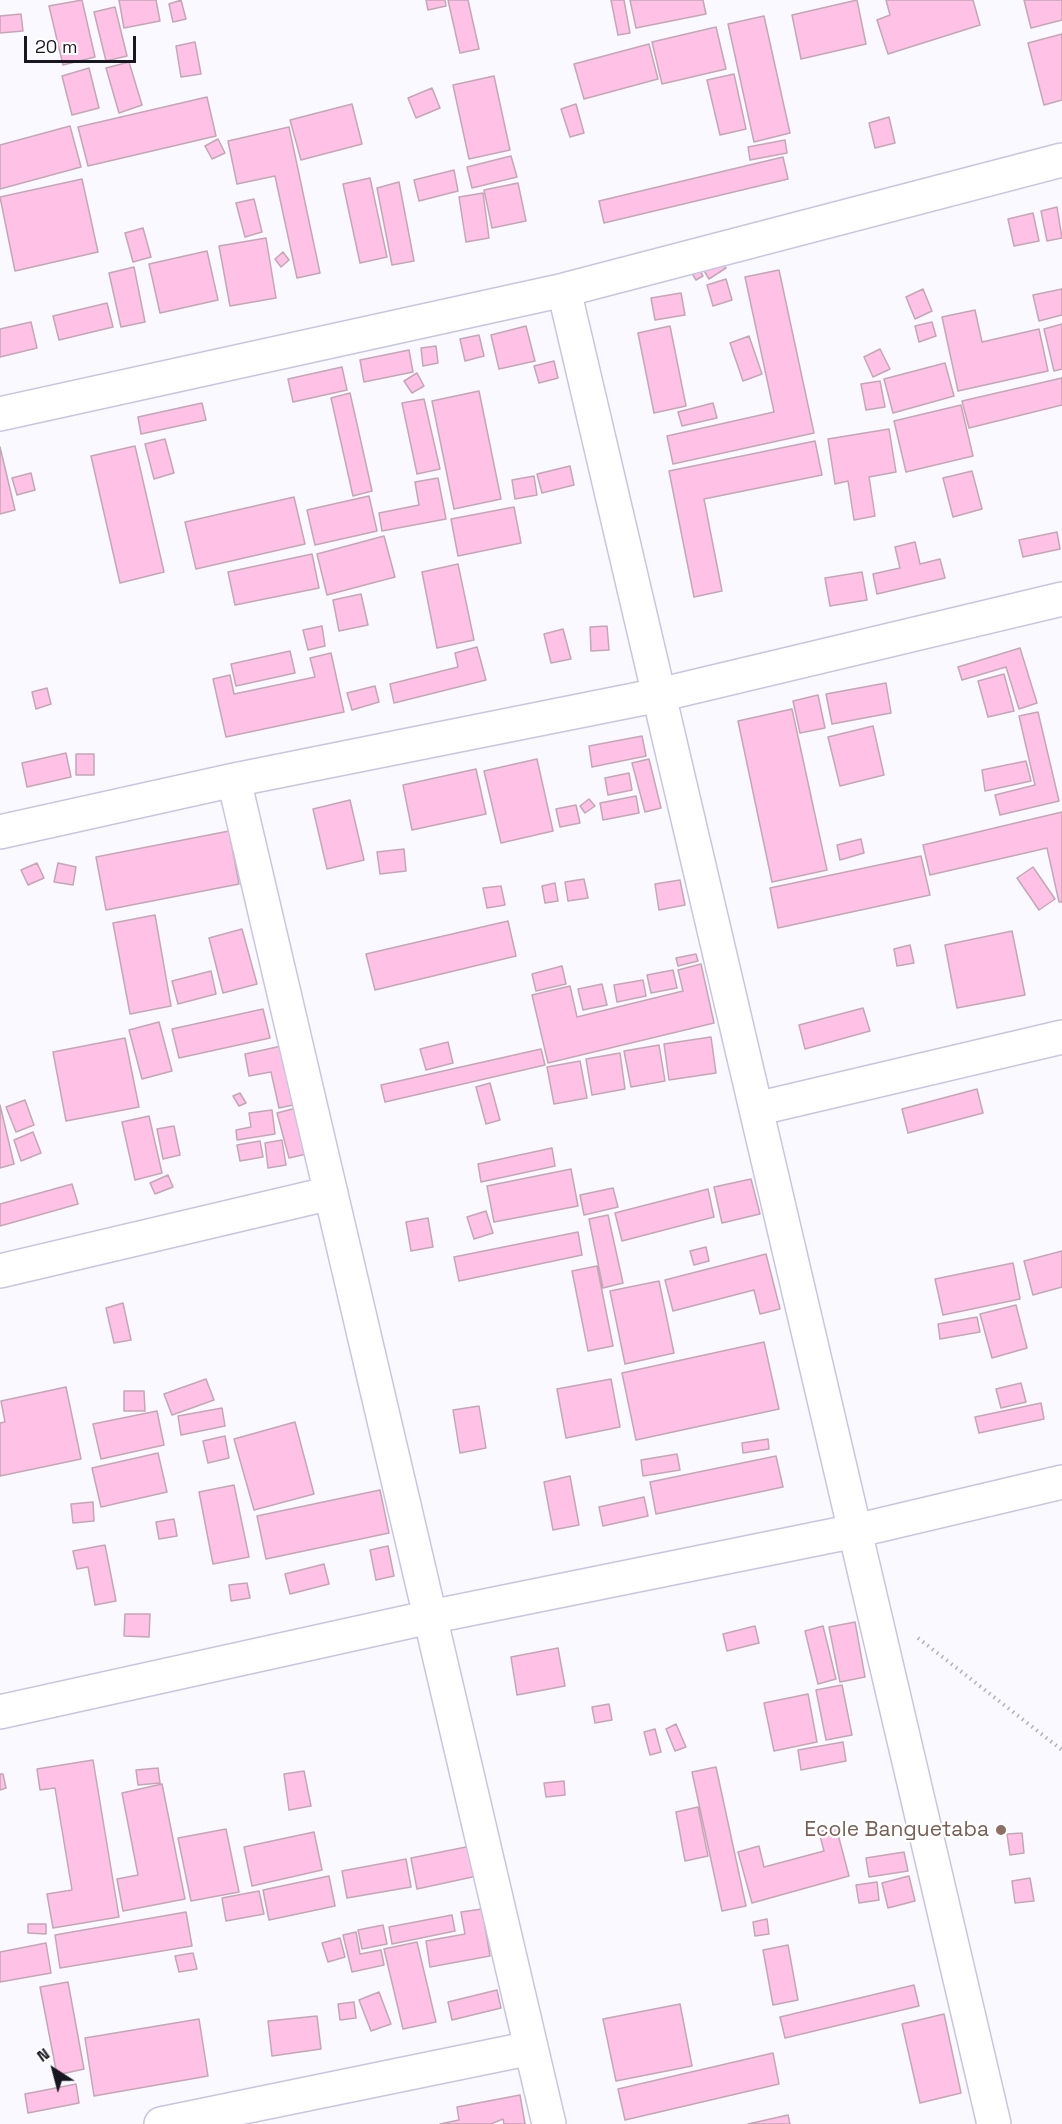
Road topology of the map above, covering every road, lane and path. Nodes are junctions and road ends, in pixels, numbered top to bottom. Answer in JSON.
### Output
{"nodes":[{"id":1,"x":1062,"y":160,"type":"edge"},
{"id":2,"x":564,"y":290,"type":"junction"},
{"id":3,"x":0,"y":414,"type":"edge"},
{"id":4,"x":1062,"y":599,"type":"edge"},
{"id":5,"x":659,"y":694,"type":"junction"},
{"id":6,"x":234,"y":780,"type":"junction"},
{"id":7,"x":0,"y":832,"type":"edge"},
{"id":8,"x":1062,"y":1037,"type":"edge"},
{"id":9,"x":756,"y":1109,"type":"junction"},
{"id":10,"x":331,"y":1193,"type":"junction"},
{"id":11,"x":0,"y":1271,"type":"edge"},
{"id":12,"x":1062,"y":1482,"type":"edge"},
{"id":13,"x":855,"y":1530,"type":"junction"},
{"id":14,"x":430,"y":1617,"type":"junction"},
{"id":15,"x":916,"y":1636,"type":"dead end"},
{"id":16,"x":0,"y":1712,"type":"edge"},
{"id":17,"x":1062,"y":1750,"type":"edge"},
{"id":18,"x":531,"y":2048,"type":"junction"},
{"id":19,"x":161,"y":2124,"type":"edge"},
{"id":20,"x":549,"y":2124,"type":"edge"},
{"id":21,"x":994,"y":2124,"type":"edge"}],
"edges":[{"from":1,"to":2,"type":"street"},
{"from":2,"to":3,"type":"street"},
{"from":2,"to":5,"type":"street"},
{"from":4,"to":5,"type":"street"},
{"from":5,"to":6,"type":"street"},
{"from":5,"to":9,"type":"street"},
{"from":6,"to":7,"type":"street"},
{"from":6,"to":10,"type":"street"},
{"from":8,"to":9,"type":"street"},
{"from":9,"to":13,"type":"street"},
{"from":10,"to":11,"type":"street"},
{"from":10,"to":14,"type":"street"},
{"from":12,"to":13,"type":"street"},
{"from":13,"to":14,"type":"street"},
{"from":13,"to":21,"type":"street"},
{"from":14,"to":16,"type":"street"},
{"from":14,"to":18,"type":"street"},
{"from":15,"to":17,"type":"path"},
{"from":18,"to":19,"type":"street"},
{"from":18,"to":20,"type":"street"}]}
